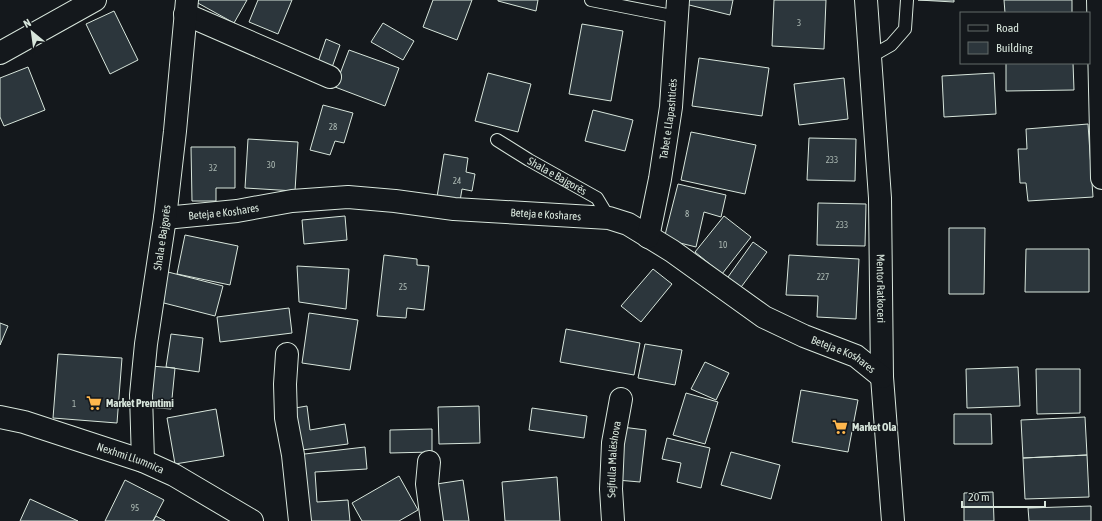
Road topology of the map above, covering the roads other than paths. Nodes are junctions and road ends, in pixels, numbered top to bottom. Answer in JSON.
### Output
{"nodes":[{"id":1,"x":95,"y":0,"type":"edge"},
{"id":2,"x":591,"y":0,"type":"edge"},
{"id":3,"x":866,"y":0,"type":"edge"},
{"id":4,"x":907,"y":0,"type":"edge"},
{"id":5,"x":1098,"y":0,"type":"edge"},
{"id":6,"x":186,"y":7,"type":"edge"},
{"id":7,"x":677,"y":8,"type":"edge"},
{"id":8,"x":870,"y":47,"type":"junction"},
{"id":9,"x":0,"y":52,"type":"edge"},
{"id":10,"x":330,"y":77,"type":"dead end"},
{"id":11,"x":498,"y":140,"type":"dead end"},
{"id":12,"x":1102,"y":178,"type":"edge"},
{"id":13,"x":165,"y":218,"type":"junction"},
{"id":14,"x":609,"y":218,"type":"junction"},
{"id":15,"x":648,"y":237,"type":"junction"},
{"id":16,"x":287,"y":354,"type":"dead end"},
{"id":17,"x":882,"y":377,"type":"junction"},
{"id":18,"x":621,"y":399,"type":"dead end"},
{"id":19,"x":0,"y":416,"type":"edge"},
{"id":20,"x":143,"y":461,"type":"junction"},
{"id":21,"x":428,"y":462,"type":"dead end"},
{"id":22,"x":252,"y":521,"type":"edge"},
{"id":23,"x":300,"y":521,"type":"edge"},
{"id":24,"x":432,"y":521,"type":"edge"},
{"id":25,"x":613,"y":521,"type":"edge"},
{"id":26,"x":893,"y":521,"type":"edge"}],
"edges":[{"from":1,"to":9,"type":"street"},
{"from":2,"to":7,"type":"lane"},
{"from":3,"to":8,"type":"street","name":"Mentor Ratkoceri"},
{"from":4,"to":8,"type":"lane"},
{"from":5,"to":12,"type":"street"},
{"from":6,"to":10,"type":"street","name":"Shala e Bajgorës"},
{"from":6,"to":13,"type":"street","name":"Shala e Bajgorës"},
{"from":7,"to":15,"type":"street","name":"Tabet e Llapashticës"},
{"from":8,"to":17,"type":"street","name":"Mentor Ratkoceri"},
{"from":11,"to":14,"type":"lane","name":"Shala e Bajgorës"},
{"from":13,"to":14,"type":"street","name":"Beteja e Koshares"},
{"from":13,"to":20,"type":"street","name":"Shala e Bajgorës"},
{"from":14,"to":15,"type":"street","name":"Beteja e Koshares"},
{"from":15,"to":17,"type":"street","name":"Beteja e Koshares"},
{"from":16,"to":23,"type":"street"},
{"from":17,"to":26,"type":"street","name":"Mentor Ratkoceri"},
{"from":18,"to":25,"type":"street","name":"Sejfulla Malëshova"},
{"from":19,"to":20,"type":"street","name":"Nexhmi Llumnica"},
{"from":20,"to":22,"type":"street","name":"Nexhmi Llumnica"},
{"from":21,"to":24,"type":"street"}]}
